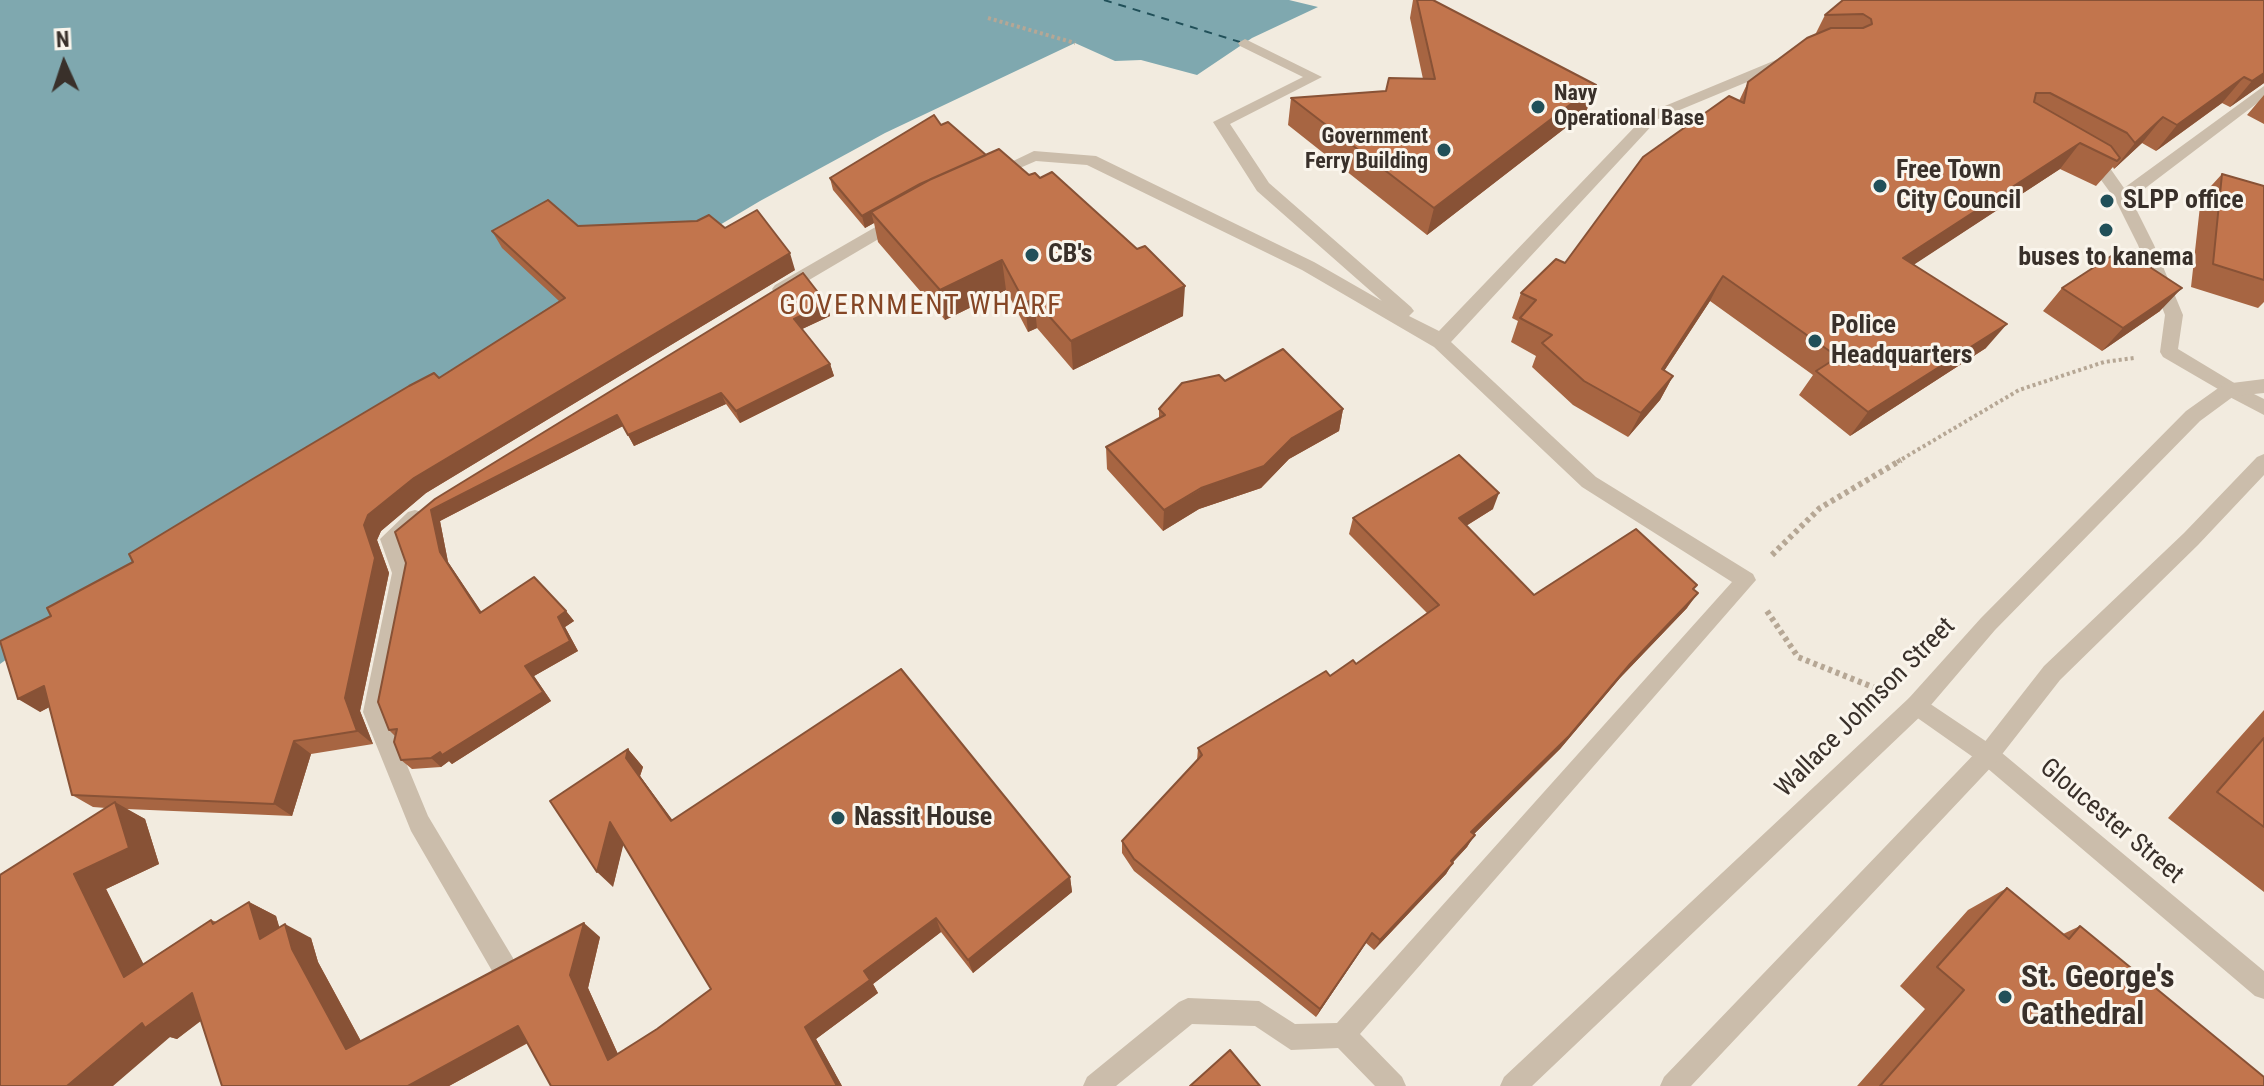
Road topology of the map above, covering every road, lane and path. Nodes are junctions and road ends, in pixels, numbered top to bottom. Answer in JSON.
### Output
{"nodes":[{"id":1,"x":988,"y":18,"type":"dead end"},
{"id":2,"x":1075,"y":43,"type":"dead end"},
{"id":3,"x":1245,"y":43,"type":"dead end"},
{"id":4,"x":1804,"y":53,"type":"edge"},
{"id":5,"x":2264,"y":91,"type":"edge"},
{"id":6,"x":2073,"y":149,"type":"edge"},
{"id":7,"x":969,"y":185,"type":"edge"},
{"id":8,"x":2122,"y":197,"type":"junction"},
{"id":9,"x":917,"y":210,"type":"edge"},
{"id":10,"x":759,"y":303,"type":"edge"},
{"id":11,"x":1440,"y":342,"type":"junction"},
{"id":12,"x":2169,"y":352,"type":"junction"},
{"id":13,"x":2264,"y":386,"type":"edge"},
{"id":14,"x":2230,"y":389,"type":"junction"},
{"id":15,"x":2264,"y":408,"type":"edge"},
{"id":16,"x":2264,"y":462,"type":"edge"},
{"id":17,"x":435,"y":502,"type":"edge"},
{"id":18,"x":1746,"y":580,"type":"junction"},
{"id":19,"x":1917,"y":705,"type":"junction"},
{"id":20,"x":1988,"y":755,"type":"junction"},
{"id":21,"x":504,"y":967,"type":"edge"},
{"id":22,"x":2264,"y":987,"type":"edge"},
{"id":23,"x":1343,"y":1035,"type":"junction"},
{"id":24,"x":1096,"y":1086,"type":"edge"},
{"id":25,"x":1393,"y":1086,"type":"edge"},
{"id":26,"x":1513,"y":1086,"type":"edge"},
{"id":27,"x":1673,"y":1086,"type":"edge"}],
"edges":[{"from":1,"to":2,"type":"path"},
{"from":3,"to":11,"type":"street"},
{"from":4,"to":11,"type":"street"},
{"from":5,"to":8,"type":"street"},
{"from":6,"to":8,"type":"street"},
{"from":7,"to":11,"type":"street"},
{"from":8,"to":12,"type":"street"},
{"from":9,"to":10,"type":"street"},
{"from":11,"to":18,"type":"street"},
{"from":12,"to":14,"type":"street"},
{"from":12,"to":18,"type":"path"},
{"from":13,"to":14,"type":"street"},
{"from":14,"to":15,"type":"street"},
{"from":14,"to":19,"type":"street","name":"Wallace Johnson Street"},
{"from":16,"to":20,"type":"street"},
{"from":17,"to":21,"type":"street"},
{"from":18,"to":19,"type":"path"},
{"from":18,"to":23,"type":"street"},
{"from":19,"to":20,"type":"street","name":"Gloucester Street"},
{"from":19,"to":26,"type":"street","name":"Wallace Johnson Street"},
{"from":20,"to":22,"type":"street","name":"Gloucester Street"},
{"from":20,"to":27,"type":"street"},
{"from":23,"to":24,"type":"street"},
{"from":23,"to":25,"type":"street"}]}
